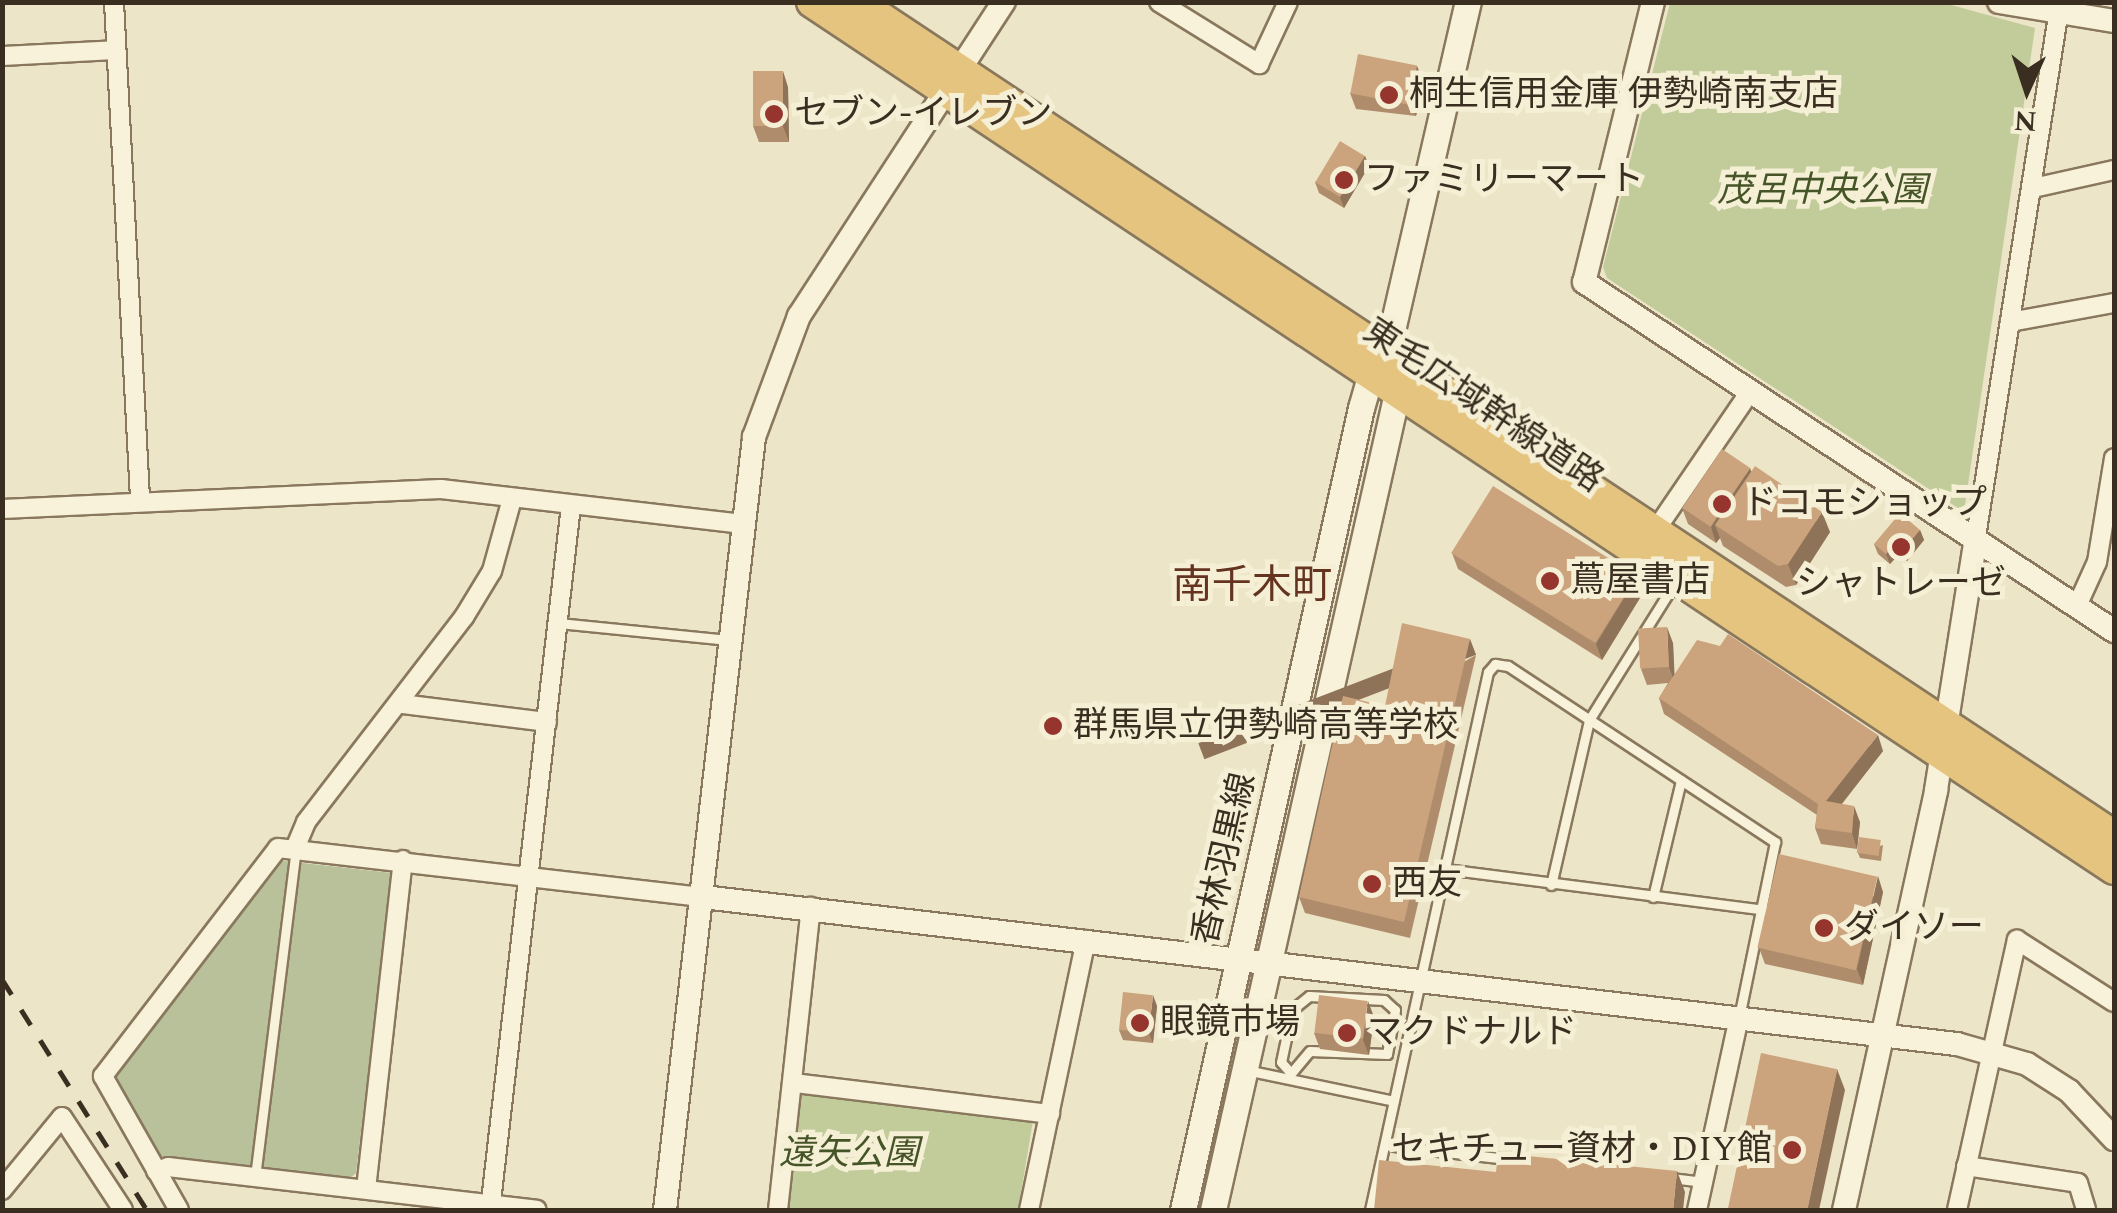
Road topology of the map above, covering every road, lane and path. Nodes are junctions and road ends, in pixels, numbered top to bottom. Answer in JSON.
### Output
{"nodes":[{"id":1,"x":114,"y":2,"type":"edge"},
{"id":2,"x":812,"y":2,"type":"edge"},
{"id":3,"x":857,"y":2,"type":"edge"},
{"id":4,"x":1004,"y":2,"type":"edge"},
{"id":5,"x":1159,"y":2,"type":"edge"},
{"id":6,"x":1288,"y":2,"type":"edge"},
{"id":7,"x":1468,"y":2,"type":"edge"},
{"id":8,"x":1653,"y":2,"type":"edge"},
{"id":9,"x":1998,"y":2,"type":"edge"},
{"id":10,"x":2058,"y":16,"type":"junction"},
{"id":11,"x":2114,"y":21,"type":"edge"},
{"id":12,"x":115,"y":50,"type":"junction"},
{"id":13,"x":2,"y":56,"type":"edge"},
{"id":14,"x":950,"y":79,"type":"junction"},
{"id":15,"x":2114,"y":170,"type":"edge"},
{"id":16,"x":2033,"y":188,"type":"junction"},
{"id":17,"x":2114,"y":303,"type":"edge"},
{"id":18,"x":2010,"y":322,"type":"junction"},
{"id":19,"x":1380,"y":364,"type":"junction"},
{"id":20,"x":1396,"y":393,"type":"junction"},
{"id":21,"x":1749,"y":393,"type":"junction"},
{"id":22,"x":2114,"y":458,"type":"edge"},
{"id":23,"x":512,"y":499,"type":"junction"},
{"id":24,"x":140,"y":501,"type":"junction"},
{"id":25,"x":571,"y":506,"type":"junction"},
{"id":26,"x":2,"y":509,"type":"edge"},
{"id":27,"x":744,"y":524,"type":"junction"},
{"id":28,"x":1655,"y":532,"type":"junction"},
{"id":29,"x":1975,"y":543,"type":"junction"},
{"id":30,"x":2106,"y":560,"type":"edge"},
{"id":31,"x":1678,"y":579,"type":"junction"},
{"id":32,"x":2076,"y":606,"type":"junction"},
{"id":33,"x":558,"y":623,"type":"junction"},
{"id":34,"x":2114,"y":631,"type":"edge"},
{"id":35,"x":730,"y":640,"type":"junction"},
{"id":36,"x":402,"y":704,"type":"junction"},
{"id":37,"x":1589,"y":720,"type":"junction"},
{"id":38,"x":546,"y":722,"type":"junction"},
{"id":39,"x":1948,"y":724,"type":"junction"},
{"id":40,"x":1942,"y":756,"type":"junction"},
{"id":41,"x":1681,"y":780,"type":"junction"},
{"id":42,"x":2114,"y":836,"type":"edge"},
{"id":43,"x":296,"y":846,"type":"junction"},
{"id":44,"x":403,"y":860,"type":"junction"},
{"id":45,"x":2114,"y":868,"type":"edge"},
{"id":46,"x":1446,"y":869,"type":"junction"},
{"id":47,"x":526,"y":874,"type":"junction"},
{"id":48,"x":1551,"y":885,"type":"junction"},
{"id":49,"x":703,"y":897,"type":"junction"},
{"id":50,"x":1654,"y":898,"type":"junction"},
{"id":51,"x":811,"y":907,"type":"junction"},
{"id":52,"x":1764,"y":910,"type":"junction"},
{"id":53,"x":1086,"y":940,"type":"junction"},
{"id":54,"x":1239,"y":956,"type":"junction"},
{"id":55,"x":1268,"y":960,"type":"junction"},
{"id":56,"x":1420,"y":977,"type":"junction"},
{"id":57,"x":2114,"y":1002,"type":"edge"},
{"id":58,"x":1739,"y":1017,"type":"junction"},
{"id":59,"x":1886,"y":1033,"type":"junction"},
{"id":60,"x":1990,"y":1050,"type":"junction"},
{"id":61,"x":1244,"y":1070,"type":"junction"},
{"id":62,"x":1288,"y":1075,"type":"junction"},
{"id":63,"x":794,"y":1083,"type":"junction"},
{"id":64,"x":1394,"y":1102,"type":"junction"},
{"id":65,"x":1050,"y":1114,"type":"junction"},
{"id":66,"x":2114,"y":1139,"type":"edge"},
{"id":67,"x":1385,"y":1145,"type":"junction"},
{"id":68,"x":1516,"y":1160,"type":"edge"},
{"id":69,"x":1966,"y":1166,"type":"junction"},
{"id":70,"x":156,"y":1171,"type":"junction"},
{"id":71,"x":1647,"y":1175,"type":"edge"},
{"id":72,"x":255,"y":1176,"type":"junction"},
{"id":73,"x":1704,"y":1182,"type":"junction"},
{"id":74,"x":366,"y":1189,"type":"junction"},
{"id":75,"x":2,"y":1190,"type":"edge"},
{"id":76,"x":491,"y":1208,"type":"edge"},
{"id":77,"x":124,"y":1210,"type":"edge"},
{"id":78,"x":179,"y":1210,"type":"edge"},
{"id":79,"x":537,"y":1210,"type":"edge"},
{"id":80,"x":665,"y":1210,"type":"edge"},
{"id":81,"x":778,"y":1210,"type":"edge"},
{"id":82,"x":1028,"y":1210,"type":"edge"},
{"id":83,"x":1183,"y":1210,"type":"edge"},
{"id":84,"x":1213,"y":1210,"type":"edge"},
{"id":85,"x":1370,"y":1210,"type":"edge"},
{"id":86,"x":1698,"y":1210,"type":"edge"},
{"id":87,"x":1844,"y":1210,"type":"edge"},
{"id":88,"x":1957,"y":1210,"type":"edge"},
{"id":89,"x":2086,"y":1210,"type":"edge"}],
"edges":[{"from":1,"to":12,"type":"street"},
{"from":2,"to":14,"type":"highway","name":"東毛広域幹線道路"},
{"from":3,"to":14,"type":"highway","name":"東毛広域幹線道路"},
{"from":4,"to":14,"type":"street"},
{"from":5,"to":6,"type":"street"},
{"from":7,"to":19,"type":"main road","name":"香林羽黒線"},
{"from":8,"to":21,"type":"street"},
{"from":9,"to":10,"type":"street"},
{"from":10,"to":11,"type":"street"},
{"from":10,"to":16,"type":"street"},
{"from":12,"to":13,"type":"street"},
{"from":12,"to":24,"type":"street"},
{"from":14,"to":19,"type":"highway","name":"東毛広域幹線道路"},
{"from":14,"to":27,"type":"street"},
{"from":15,"to":16,"type":"street"},
{"from":16,"to":18,"type":"street"},
{"from":17,"to":18,"type":"street"},
{"from":18,"to":29,"type":"street"},
{"from":19,"to":20,"type":"highway","name":"東毛広域幹線道路"},
{"from":19,"to":28,"type":"highway","name":"東毛広域幹線道路"},
{"from":19,"to":54,"type":"main road","name":"香林羽黒線"},
{"from":20,"to":31,"type":"highway","name":"東毛広域幹線道路"},
{"from":20,"to":55,"type":"main road","name":"香林羽黒線"},
{"from":21,"to":28,"type":"street"},
{"from":21,"to":29,"type":"street"},
{"from":22,"to":30,"type":"street"},
{"from":23,"to":24,"type":"street"},
{"from":23,"to":25,"type":"street"},
{"from":23,"to":36,"type":"street"},
{"from":24,"to":26,"type":"street"},
{"from":25,"to":27,"type":"street"},
{"from":25,"to":33,"type":"street"},
{"from":27,"to":35,"type":"street"},
{"from":28,"to":39,"type":"highway","name":"東毛広域幹線道路"},
{"from":29,"to":32,"type":"street"},
{"from":29,"to":39,"type":"street"},
{"from":30,"to":32,"type":"street"},
{"from":31,"to":37,"type":"lane"},
{"from":31,"to":40,"type":"highway","name":"東毛広域幹線道路"},
{"from":32,"to":34,"type":"street"},
{"from":33,"to":35,"type":"lane"},
{"from":33,"to":38,"type":"street"},
{"from":35,"to":49,"type":"street"},
{"from":36,"to":38,"type":"street"},
{"from":36,"to":43,"type":"street"},
{"from":37,"to":41,"type":"lane"},
{"from":37,"to":46,"type":"lane"},
{"from":37,"to":48,"type":"lane"},
{"from":38,"to":47,"type":"street"},
{"from":39,"to":40,"type":"street"},
{"from":39,"to":42,"type":"highway","name":"東毛広域幹線道路"},
{"from":40,"to":45,"type":"highway","name":"東毛広域幹線道路"},
{"from":40,"to":59,"type":"street"},
{"from":41,"to":50,"type":"lane"},
{"from":41,"to":52,"type":"lane"},
{"from":43,"to":44,"type":"street"},
{"from":43,"to":70,"type":"street"},
{"from":43,"to":72,"type":"lane"},
{"from":44,"to":47,"type":"street"},
{"from":44,"to":74,"type":"street"},
{"from":46,"to":48,"type":"lane"},
{"from":46,"to":56,"type":"lane"},
{"from":47,"to":49,"type":"street"},
{"from":47,"to":76,"type":"street"},
{"from":48,"to":50,"type":"lane"},
{"from":49,"to":51,"type":"street"},
{"from":49,"to":80,"type":"street"},
{"from":50,"to":52,"type":"lane"},
{"from":51,"to":53,"type":"street"},
{"from":51,"to":63,"type":"street"},
{"from":52,"to":58,"type":"lane"},
{"from":53,"to":54,"type":"street"},
{"from":53,"to":65,"type":"street"},
{"from":54,"to":55,"type":"street"},
{"from":54,"to":83,"type":"main road","name":"香林羽黒線"},
{"from":55,"to":56,"type":"street"},
{"from":55,"to":61,"type":"main road","name":"香林羽黒線"},
{"from":56,"to":58,"type":"street"},
{"from":56,"to":64,"type":"lane"},
{"from":57,"to":60,"type":"street"},
{"from":58,"to":59,"type":"street"},
{"from":58,"to":73,"type":"street"},
{"from":59,"to":60,"type":"street"},
{"from":59,"to":87,"type":"street"},
{"from":60,"to":66,"type":"street"},
{"from":60,"to":69,"type":"street"},
{"from":61,"to":62,"type":"lane"},
{"from":61,"to":84,"type":"main road","name":"香林羽黒線"},
{"from":62,"to":62,"type":"lane"},
{"from":62,"to":64,"type":"lane"},
{"from":63,"to":65,"type":"street"},
{"from":63,"to":81,"type":"street"},
{"from":64,"to":67,"type":"lane"},
{"from":65,"to":82,"type":"street"},
{"from":67,"to":68,"type":"lane"},
{"from":67,"to":85,"type":"lane"},
{"from":69,"to":88,"type":"street"},
{"from":69,"to":89,"type":"street"},
{"from":70,"to":72,"type":"street"},
{"from":70,"to":78,"type":"street"},
{"from":71,"to":73,"type":"lane"},
{"from":72,"to":74,"type":"street"},
{"from":73,"to":86,"type":"street"},
{"from":74,"to":76,"type":"street"},
{"from":75,"to":77,"type":"street"},
{"from":76,"to":79,"type":"street"}]}
